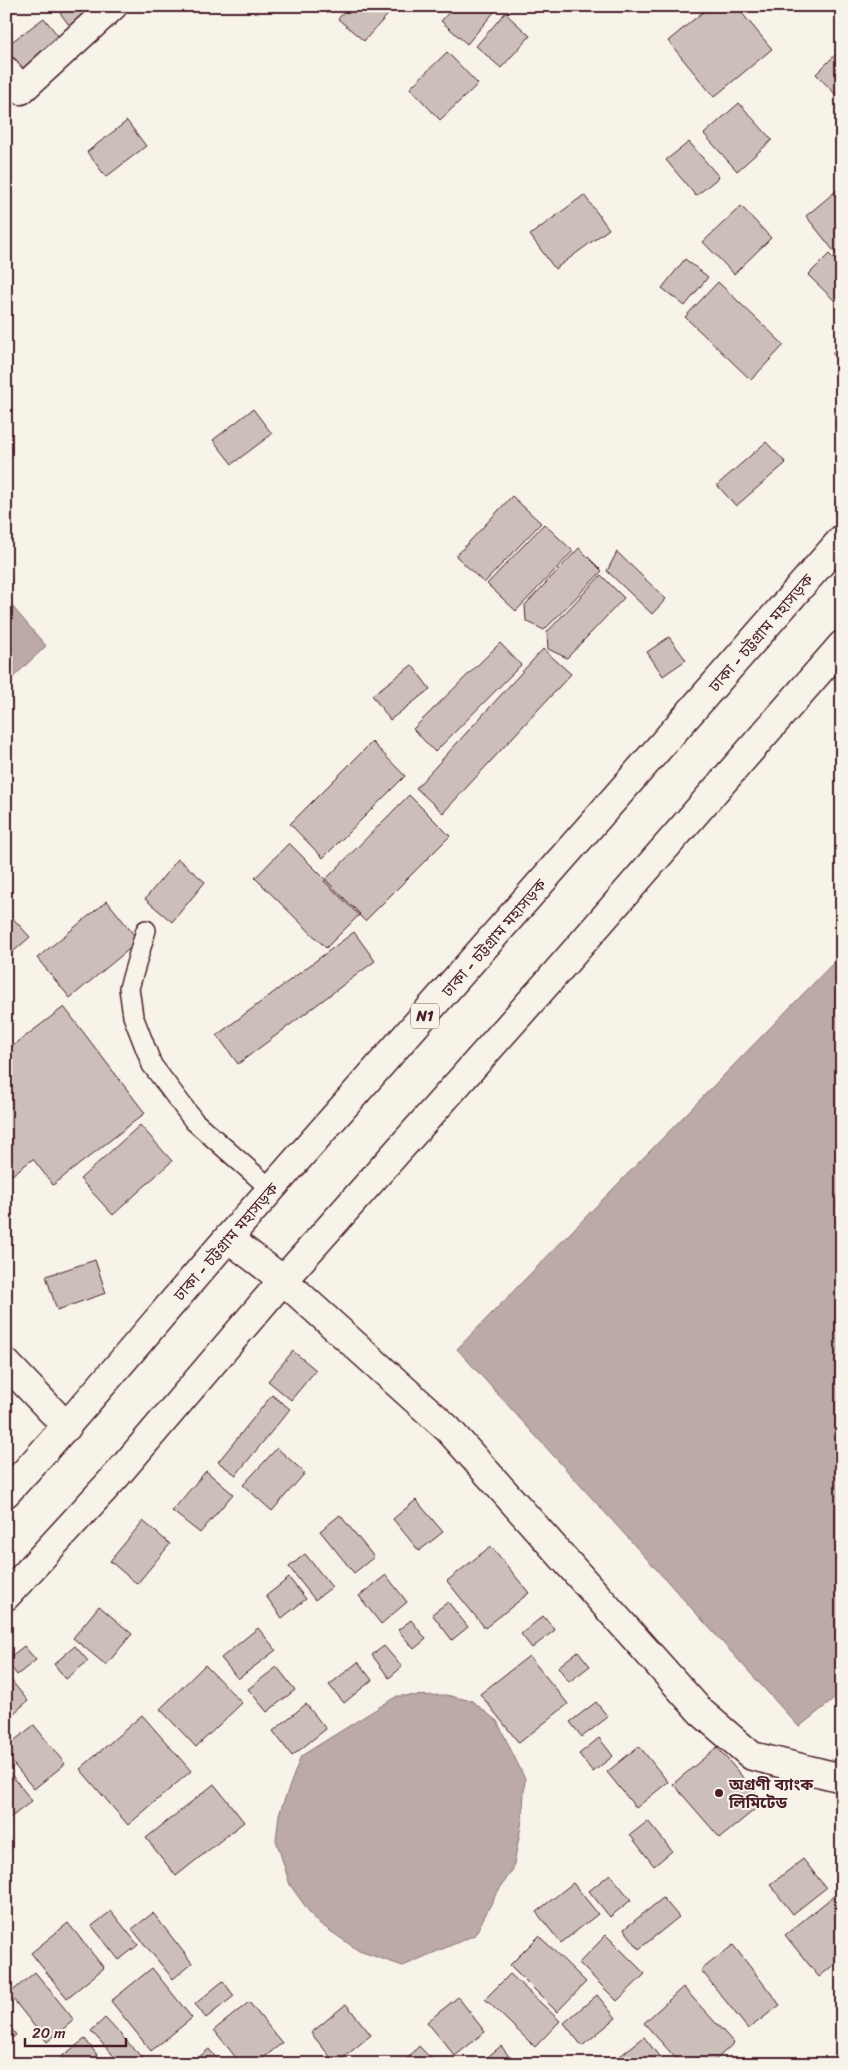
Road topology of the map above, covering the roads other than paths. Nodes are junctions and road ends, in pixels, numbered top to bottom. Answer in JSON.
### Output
{"nodes":[{"id":1,"x":113,"y":6,"type":"edge"},
{"id":2,"x":6,"y":72,"type":"edge"},
{"id":3,"x":842,"y":539,"type":"edge"},
{"id":4,"x":842,"y":645,"type":"edge"},
{"id":5,"x":146,"y":930,"type":"dead end"},
{"id":6,"x":272,"y":1190,"type":"junction"},
{"id":7,"x":228,"y":1238,"type":"junction"},
{"id":8,"x":283,"y":1280,"type":"junction"},
{"id":9,"x":6,"y":1363,"type":"edge"},
{"id":10,"x":67,"y":1426,"type":"junction"},
{"id":11,"x":6,"y":1493,"type":"edge"},
{"id":12,"x":6,"y":1596,"type":"edge"},
{"id":13,"x":842,"y":1778,"type":"edge"}],
"edges":[{"from":1,"to":2,"type":"main road"},
{"from":3,"to":6,"type":"main road","name":"ঢাকা - চট্টগ্রাম মহাসড়ক","number":"N1"},
{"from":4,"to":8,"type":"main road"},
{"from":5,"to":6,"type":"lane"},
{"from":6,"to":7,"type":"main road","name":"ঢাকা - চট্টগ্রাম মহাসড়ক","number":"N1"},
{"from":7,"to":8,"type":"main road"},
{"from":7,"to":10,"type":"main road","name":"ঢাকা - চট্টগ্রাম মহাসড়ক","number":"N1"},
{"from":8,"to":12,"type":"main road"},
{"from":8,"to":13,"type":"main road"},
{"from":9,"to":10,"type":"main road"},
{"from":10,"to":11,"type":"main road","name":"ঢাকা - চট্টগ্রাম মহাসড়ক","number":"N1"}]}
